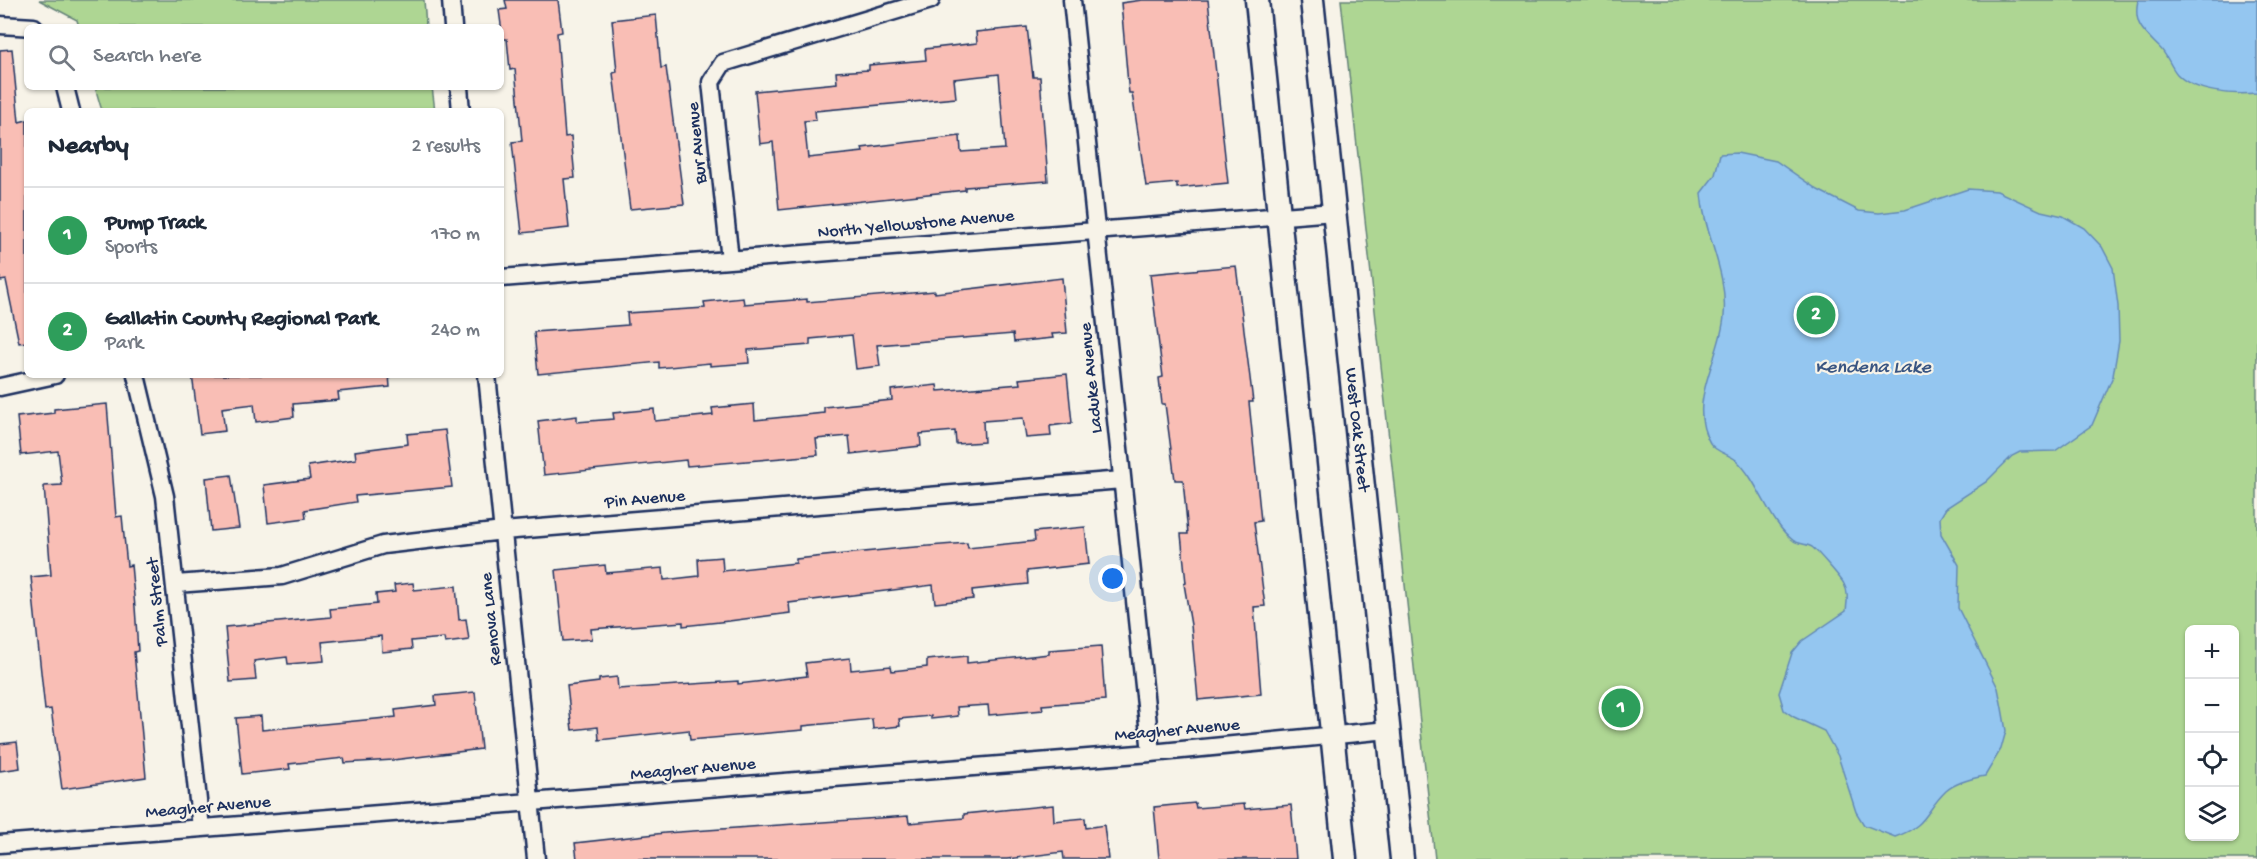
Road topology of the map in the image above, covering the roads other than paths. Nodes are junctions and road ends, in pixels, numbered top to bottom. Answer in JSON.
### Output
{"nodes":[{"id":1,"x":451,"y":0,"type":"edge"},
{"id":2,"x":931,"y":0,"type":"edge"},
{"id":3,"x":1072,"y":0,"type":"edge"},
{"id":4,"x":1257,"y":0,"type":"edge"},
{"id":5,"x":1312,"y":0,"type":"edge"},
{"id":6,"x":453,"y":24,"type":"edge"},
{"id":7,"x":0,"y":25,"type":"edge"},
{"id":8,"x":24,"y":26,"type":"edge"},
{"id":9,"x":66,"y":90,"type":"edge"},
{"id":10,"x":459,"y":90,"type":"edge"},
{"id":11,"x":69,"y":108,"type":"edge"},
{"id":12,"x":461,"y":108,"type":"edge"},
{"id":13,"x":1334,"y":212,"type":"junction"},
{"id":14,"x":1279,"y":215,"type":"junction"},
{"id":15,"x":1096,"y":230,"type":"junction"},
{"id":16,"x":730,"y":260,"type":"junction"},
{"id":17,"x":504,"y":278,"type":"edge"},
{"id":18,"x":41,"y":378,"type":"edge"},
{"id":19,"x":137,"y":378,"type":"edge"},
{"id":20,"x":487,"y":378,"type":"edge"},
{"id":21,"x":0,"y":387,"type":"edge"},
{"id":22,"x":1122,"y":480,"type":"junction"},
{"id":23,"x":503,"y":531,"type":"junction"},
{"id":24,"x":176,"y":584,"type":"junction"},
{"id":25,"x":1388,"y":730,"type":"junction"},
{"id":26,"x":1331,"y":736,"type":"junction"},
{"id":27,"x":1151,"y":753,"type":"junction"},
{"id":28,"x":531,"y":802,"type":"junction"},
{"id":29,"x":201,"y":828,"type":"junction"},
{"id":30,"x":0,"y":844,"type":"edge"},
{"id":31,"x":536,"y":859,"type":"edge"},
{"id":32,"x":1345,"y":859,"type":"edge"},
{"id":33,"x":1402,"y":859,"type":"edge"}],
"edges":[{"from":1,"to":6,"type":"street"},
{"from":2,"to":16,"type":"street","name":"Bur Avenue"},
{"from":3,"to":15,"type":"street","name":"Laduke Avenue"},
{"from":4,"to":14,"type":"main road"},
{"from":5,"to":13,"type":"main road","name":"West Oak Street"},
{"from":7,"to":8,"type":"street"},
{"from":9,"to":11,"type":"street"},
{"from":10,"to":12,"type":"street"},
{"from":13,"to":14,"type":"street","name":"North Yellowstone Avenue"},
{"from":13,"to":25,"type":"main road","name":"West Oak Street"},
{"from":14,"to":15,"type":"street","name":"North Yellowstone Avenue"},
{"from":14,"to":26,"type":"main road"},
{"from":15,"to":16,"type":"street","name":"North Yellowstone Avenue"},
{"from":15,"to":22,"type":"street","name":"Laduke Avenue"},
{"from":16,"to":17,"type":"street","name":"North Yellowstone Avenue"},
{"from":18,"to":21,"type":"street"},
{"from":19,"to":24,"type":"street","name":"Palm Street"},
{"from":20,"to":23,"type":"street","name":"Renova Lane"},
{"from":22,"to":23,"type":"street","name":"Pin Avenue"},
{"from":22,"to":27,"type":"street","name":"Laduke Avenue"},
{"from":23,"to":24,"type":"street","name":"Pin Avenue"},
{"from":23,"to":28,"type":"street","name":"Renova Lane"},
{"from":24,"to":29,"type":"street","name":"Palm Street"},
{"from":25,"to":26,"type":"street","name":"Meagher Avenue"},
{"from":25,"to":33,"type":"main road","name":"West Oak Street"},
{"from":26,"to":27,"type":"street","name":"Meagher Avenue"},
{"from":26,"to":32,"type":"main road"},
{"from":27,"to":28,"type":"street","name":"Meagher Avenue"},
{"from":28,"to":29,"type":"street","name":"Meagher Avenue"},
{"from":28,"to":31,"type":"street","name":"Renova Lane"},
{"from":29,"to":30,"type":"street","name":"Meagher Avenue"}]}
